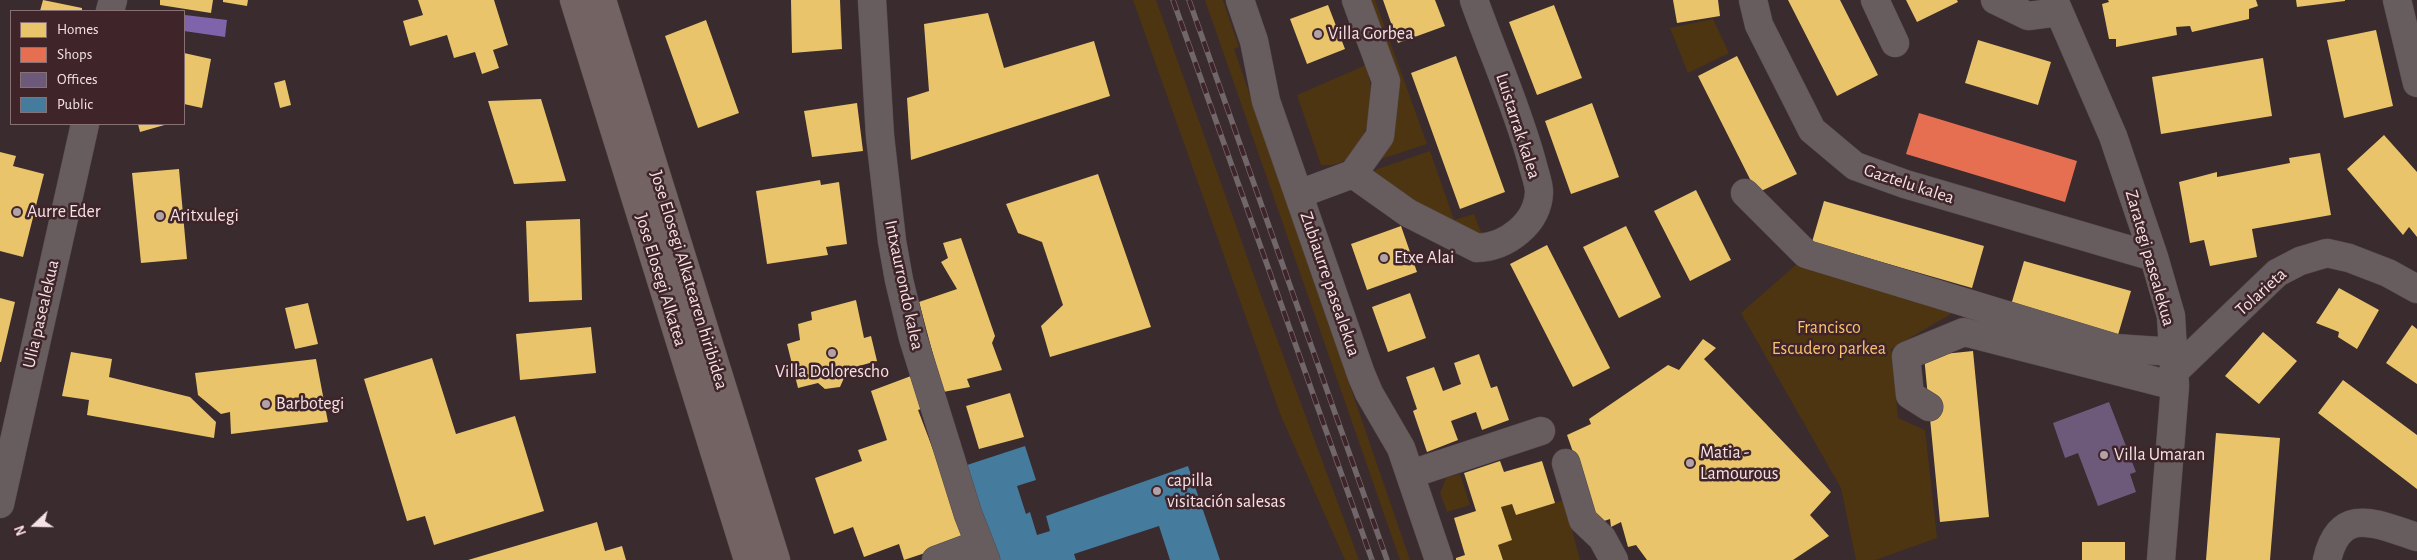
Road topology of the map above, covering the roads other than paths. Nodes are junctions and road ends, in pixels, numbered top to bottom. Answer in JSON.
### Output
{"nodes":[{"id":1,"x":574,"y":0,"type":"edge"},
{"id":2,"x":602,"y":0,"type":"edge"},
{"id":3,"x":872,"y":0,"type":"edge"},
{"id":4,"x":1240,"y":0,"type":"edge"},
{"id":5,"x":1356,"y":0,"type":"edge"},
{"id":6,"x":1474,"y":0,"type":"edge"},
{"id":7,"x":1753,"y":0,"type":"edge"},
{"id":8,"x":1875,"y":0,"type":"edge"},
{"id":9,"x":1995,"y":0,"type":"edge"},
{"id":10,"x":2397,"y":0,"type":"edge"},
{"id":11,"x":2056,"y":6,"type":"edge"},
{"id":12,"x":1895,"y":43,"type":"dead end"},
{"id":13,"x":2417,"y":83,"type":"edge"},
{"id":14,"x":84,"y":125,"type":"edge"},
{"id":15,"x":1353,"y":174,"type":"junction"},
{"id":16,"x":1745,"y":193,"type":"dead end"},
{"id":17,"x":1299,"y":194,"type":"junction"},
{"id":18,"x":2154,"y":257,"type":"junction"},
{"id":19,"x":2417,"y":290,"type":"edge"},
{"id":20,"x":2174,"y":370,"type":"junction"},
{"id":21,"x":1929,"y":407,"type":"dead end"},
{"id":22,"x":1541,"y":431,"type":"dead end"},
{"id":23,"x":1566,"y":463,"type":"dead end"},
{"id":24,"x":1411,"y":474,"type":"junction"},
{"id":25,"x":0,"y":504,"type":"edge"},
{"id":26,"x":2412,"y":544,"type":"edge"},
{"id":27,"x":983,"y":552,"type":"edge"},
{"id":28,"x":748,"y":560,"type":"edge"},
{"id":29,"x":776,"y":560,"type":"edge"},
{"id":30,"x":936,"y":560,"type":"edge"},
{"id":31,"x":1439,"y":560,"type":"edge"},
{"id":32,"x":1614,"y":560,"type":"edge"},
{"id":33,"x":2161,"y":560,"type":"edge"},
{"id":34,"x":2327,"y":560,"type":"edge"}],
"edges":[{"from":1,"to":28,"type":"main road","name":"Jose Elosegi Alkatea"},
{"from":2,"to":29,"type":"main road","name":"Jose Elosegi Alkatearen hiribidea"},
{"from":3,"to":27,"type":"street","name":"Intxaurrondo kalea"},
{"from":4,"to":17,"type":"street","name":"Zubiaurre pasealekua"},
{"from":5,"to":15,"type":"street"},
{"from":6,"to":15,"type":"street","name":"Luistarrak kalea"},
{"from":7,"to":18,"type":"street","name":"Gaztelu kalea"},
{"from":8,"to":12,"type":"street"},
{"from":9,"to":11,"type":"street"},
{"from":10,"to":13,"type":"street"},
{"from":11,"to":18,"type":"street","name":"Zarategi pasealekua"},
{"from":14,"to":25,"type":"street","name":"Ulia pasealekua"},
{"from":15,"to":17,"type":"street"},
{"from":16,"to":20,"type":"street"},
{"from":17,"to":24,"type":"street","name":"Zubiaurre pasealekua"},
{"from":18,"to":20,"type":"street","name":"Zarategi pasealekua"},
{"from":19,"to":20,"type":"street","name":"Tolarieta"},
{"from":20,"to":21,"type":"street"},
{"from":20,"to":33,"type":"street","name":"Zarategi pasealekua"},
{"from":22,"to":24,"type":"street"},
{"from":23,"to":32,"type":"street"},
{"from":24,"to":31,"type":"street","name":"Zubiaurre pasealekua"},
{"from":26,"to":34,"type":"street"},
{"from":27,"to":30,"type":"street"}]}
